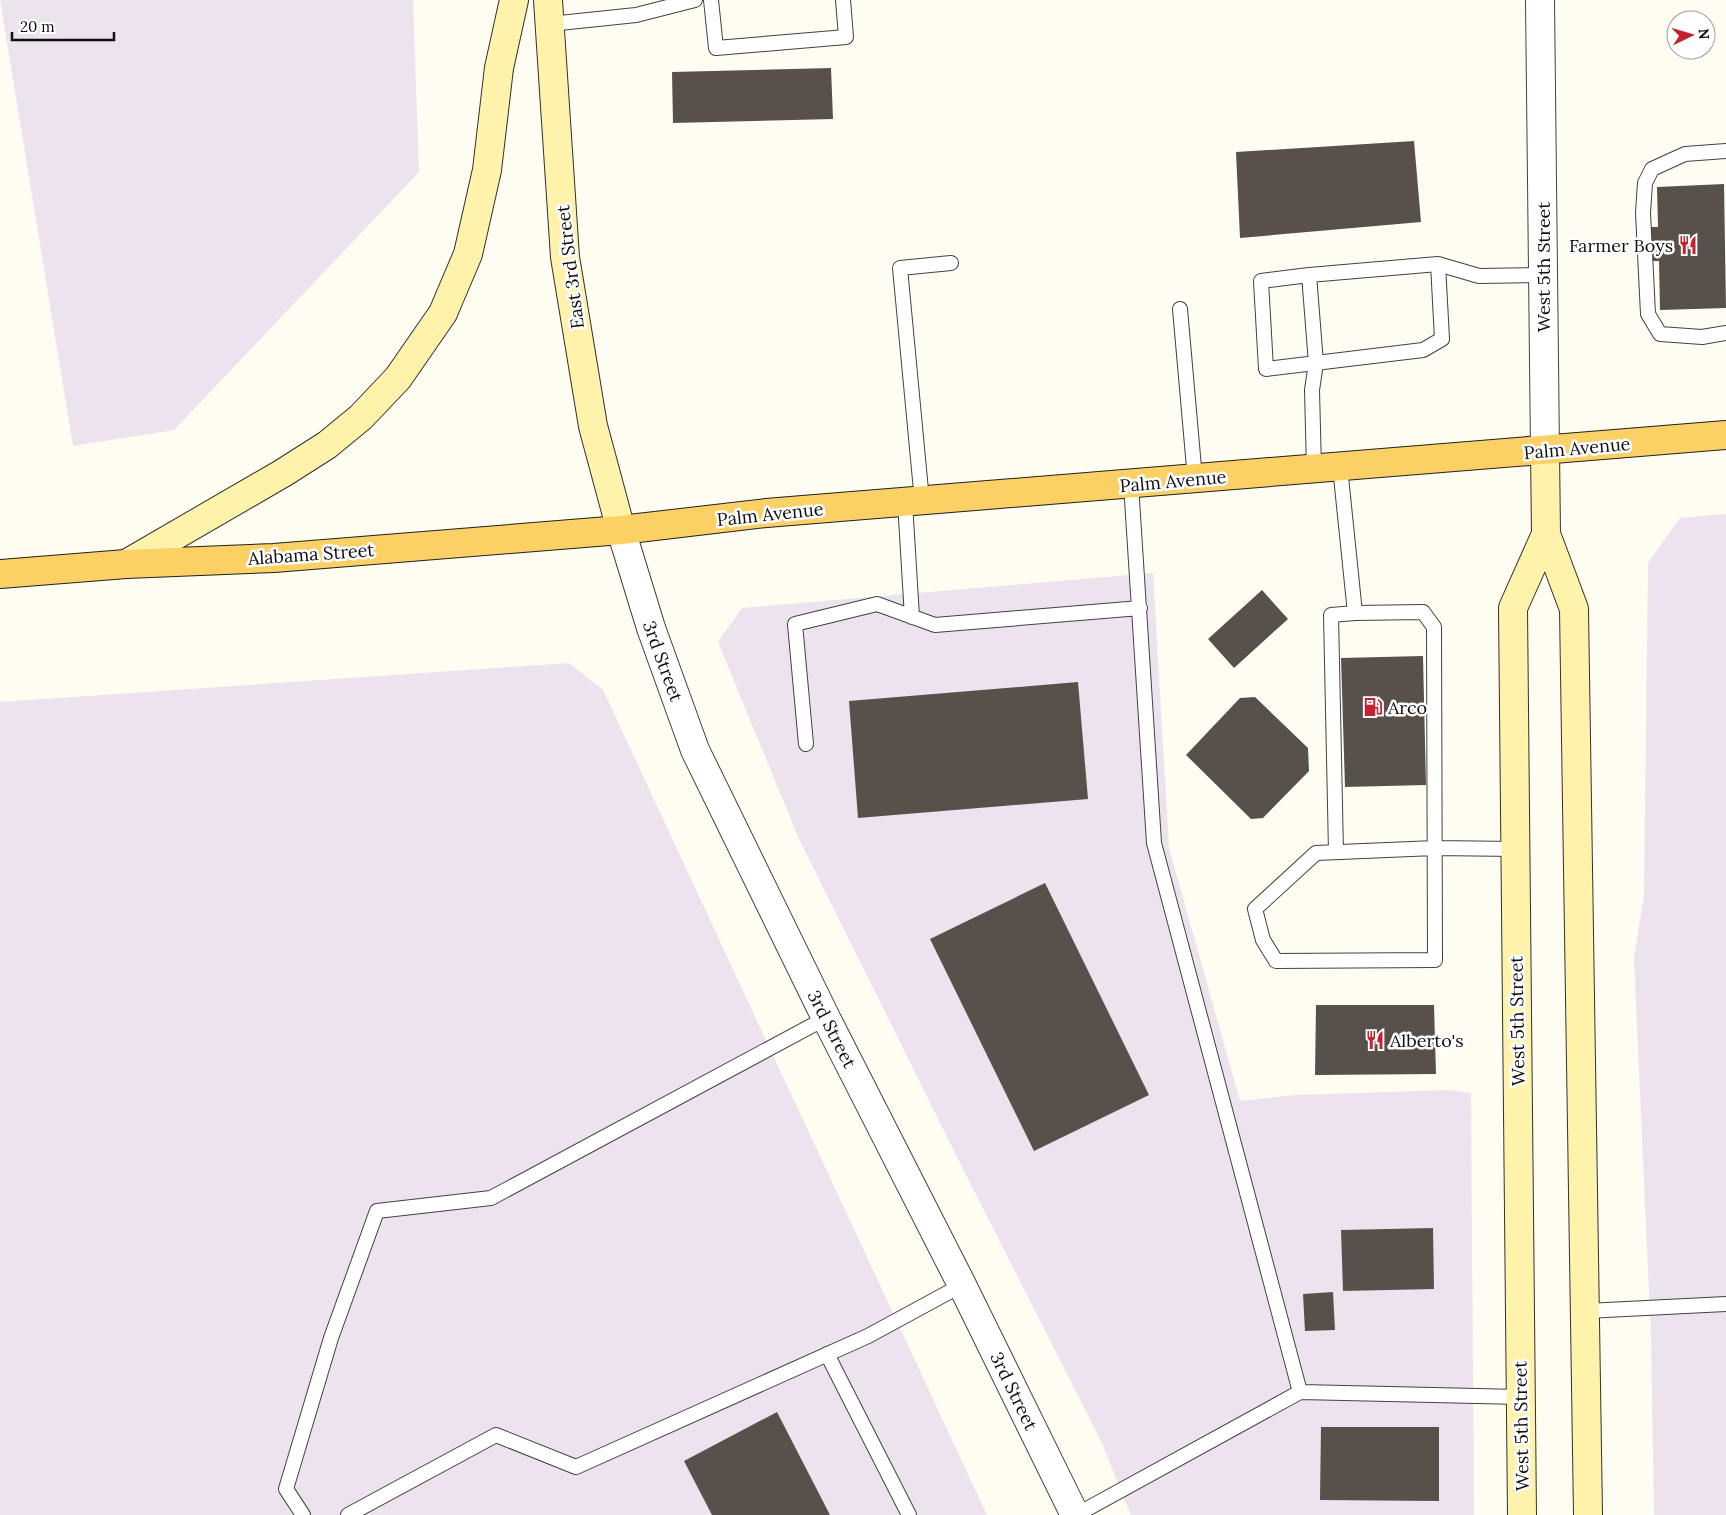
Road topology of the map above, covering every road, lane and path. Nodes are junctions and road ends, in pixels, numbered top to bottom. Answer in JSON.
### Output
{"nodes":[{"id":1,"x":514,"y":0,"type":"edge"},
{"id":2,"x":695,"y":0,"type":"edge"},
{"id":3,"x":711,"y":0,"type":"edge"},
{"id":4,"x":843,"y":0,"type":"edge"},
{"id":5,"x":1540,"y":0,"type":"edge"},
{"id":6,"x":549,"y":12,"type":"edge"},
{"id":7,"x":1726,"y":151,"type":"edge"},
{"id":8,"x":951,"y":263,"type":"dead end"},
{"id":9,"x":1438,"y":264,"type":"junction"},
{"id":10,"x":1308,"y":275,"type":"junction"},
{"id":11,"x":1543,"y":275,"type":"junction"},
{"id":12,"x":1180,"y":309,"type":"dead end"},
{"id":13,"x":1726,"y":333,"type":"edge"},
{"id":14,"x":1316,"y":363,"type":"junction"},
{"id":15,"x":1726,"y":435,"type":"edge"},
{"id":16,"x":1545,"y":451,"type":"junction"},
{"id":17,"x":1327,"y":468,"type":"junction"},
{"id":18,"x":1195,"y":479,"type":"junction"},
{"id":19,"x":1131,"y":484,"type":"junction"},
{"id":20,"x":913,"y":502,"type":"junction"},
{"id":21,"x":621,"y":530,"type":"junction"},
{"id":22,"x":1546,"y":534,"type":"junction"},
{"id":23,"x":126,"y":564,"type":"junction"},
{"id":24,"x":0,"y":574,"type":"edge"},
{"id":25,"x":1140,"y":608,"type":"junction"},
{"id":26,"x":1354,"y":612,"type":"junction"},
{"id":27,"x":912,"y":617,"type":"junction"},
{"id":28,"x":806,"y":744,"type":"dead end"},
{"id":29,"x":1435,"y":848,"type":"junction"},
{"id":30,"x":1515,"y":849,"type":"junction"},
{"id":31,"x":1336,"y":852,"type":"junction"},
{"id":32,"x":826,"y":1018,"type":"junction"},
{"id":33,"x":962,"y":1285,"type":"junction"},
{"id":34,"x":1726,"y":1304,"type":"edge"},
{"id":35,"x":1586,"y":1310,"type":"junction"},
{"id":36,"x":827,"y":1354,"type":"junction"},
{"id":37,"x":1300,"y":1392,"type":"junction"},
{"id":38,"x":1521,"y":1397,"type":"junction"},
{"id":39,"x":303,"y":1515,"type":"edge"},
{"id":40,"x":348,"y":1515,"type":"edge"},
{"id":41,"x":910,"y":1515,"type":"edge"},
{"id":42,"x":1076,"y":1515,"type":"edge"},
{"id":43,"x":1522,"y":1515,"type":"edge"},
{"id":44,"x":1588,"y":1515,"type":"edge"}],
"edges":[{"from":1,"to":23,"type":"main road"},
{"from":2,"to":6,"type":"lane"},
{"from":3,"to":4,"type":"lane"},
{"from":5,"to":11,"type":"street","name":"West 5th Street"},
{"from":6,"to":21,"type":"main road","name":"East 3rd Street"},
{"from":7,"to":13,"type":"lane"},
{"from":8,"to":20,"type":"lane"},
{"from":9,"to":10,"type":"lane"},
{"from":9,"to":11,"type":"lane"},
{"from":9,"to":14,"type":"lane"},
{"from":10,"to":14,"type":"lane"},
{"from":10,"to":14,"type":"lane"},
{"from":11,"to":16,"type":"street","name":"West 5th Street"},
{"from":12,"to":18,"type":"lane"},
{"from":14,"to":17,"type":"lane"},
{"from":15,"to":16,"type":"main road","name":"Palm Avenue"},
{"from":16,"to":17,"type":"main road","name":"Palm Avenue"},
{"from":16,"to":22,"type":"main road","name":"West 5th Street"},
{"from":17,"to":18,"type":"main road","name":"Palm Avenue"},
{"from":17,"to":26,"type":"lane"},
{"from":18,"to":19,"type":"main road","name":"Palm Avenue"},
{"from":19,"to":20,"type":"main road","name":"Palm Avenue"},
{"from":19,"to":25,"type":"lane"},
{"from":20,"to":21,"type":"main road","name":"Palm Avenue"},
{"from":20,"to":27,"type":"lane"},
{"from":21,"to":23,"type":"main road","name":"Alabama Street"},
{"from":21,"to":32,"type":"street","name":"3rd Street"},
{"from":22,"to":30,"type":"main road","name":"West 5th Street"},
{"from":22,"to":35,"type":"main road","name":"West 5th Street"},
{"from":23,"to":24,"type":"main road","name":"Alabama Street"},
{"from":25,"to":27,"type":"lane"},
{"from":25,"to":37,"type":"lane"},
{"from":26,"to":29,"type":"lane"},
{"from":26,"to":31,"type":"lane"},
{"from":27,"to":28,"type":"lane"},
{"from":29,"to":30,"type":"lane"},
{"from":29,"to":31,"type":"lane"},
{"from":29,"to":31,"type":"lane"},
{"from":30,"to":38,"type":"main road","name":"West 5th Street"},
{"from":32,"to":33,"type":"street","name":"3rd Street"},
{"from":32,"to":39,"type":"lane"},
{"from":33,"to":36,"type":"lane"},
{"from":33,"to":42,"type":"street","name":"3rd Street"},
{"from":34,"to":35,"type":"lane"},
{"from":35,"to":44,"type":"main road","name":"West 5th Street"},
{"from":36,"to":40,"type":"lane"},
{"from":36,"to":41,"type":"lane"},
{"from":37,"to":38,"type":"lane"},
{"from":37,"to":42,"type":"lane"},
{"from":38,"to":43,"type":"main road","name":"West 5th Street"}]}
